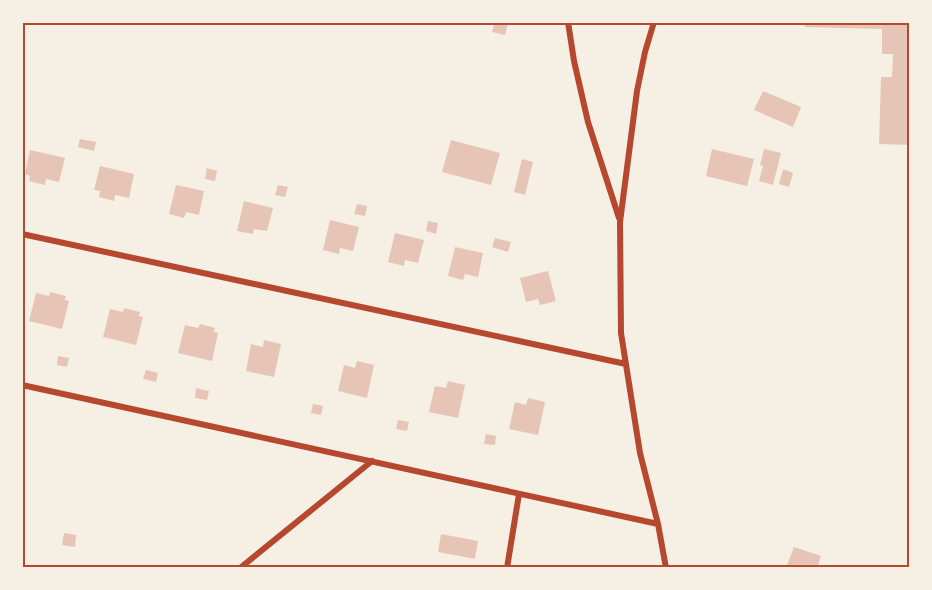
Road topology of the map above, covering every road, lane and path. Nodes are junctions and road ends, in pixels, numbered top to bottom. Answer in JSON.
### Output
{"nodes":[{"id":1,"x":568,"y":22,"type":"edge"},
{"id":2,"x":654,"y":22,"type":"edge"},
{"id":3,"x":620,"y":222,"type":"junction"},
{"id":4,"x":22,"y":234,"type":"edge"},
{"id":5,"x":626,"y":364,"type":"junction"},
{"id":6,"x":22,"y":385,"type":"edge"},
{"id":7,"x":372,"y":461,"type":"junction"},
{"id":8,"x":519,"y":494,"type":"junction"},
{"id":9,"x":658,"y":524,"type":"junction"},
{"id":10,"x":240,"y":567,"type":"edge"},
{"id":11,"x":507,"y":567,"type":"edge"},
{"id":12,"x":666,"y":567,"type":"edge"}],
"edges":[{"from":1,"to":3,"type":"street"},
{"from":2,"to":3,"type":"street"},
{"from":3,"to":5,"type":"street"},
{"from":4,"to":5,"type":"street"},
{"from":5,"to":9,"type":"street"},
{"from":6,"to":7,"type":"street"},
{"from":7,"to":8,"type":"street"},
{"from":7,"to":10,"type":"street"},
{"from":8,"to":9,"type":"street"},
{"from":8,"to":11,"type":"street"},
{"from":9,"to":12,"type":"street"}]}
